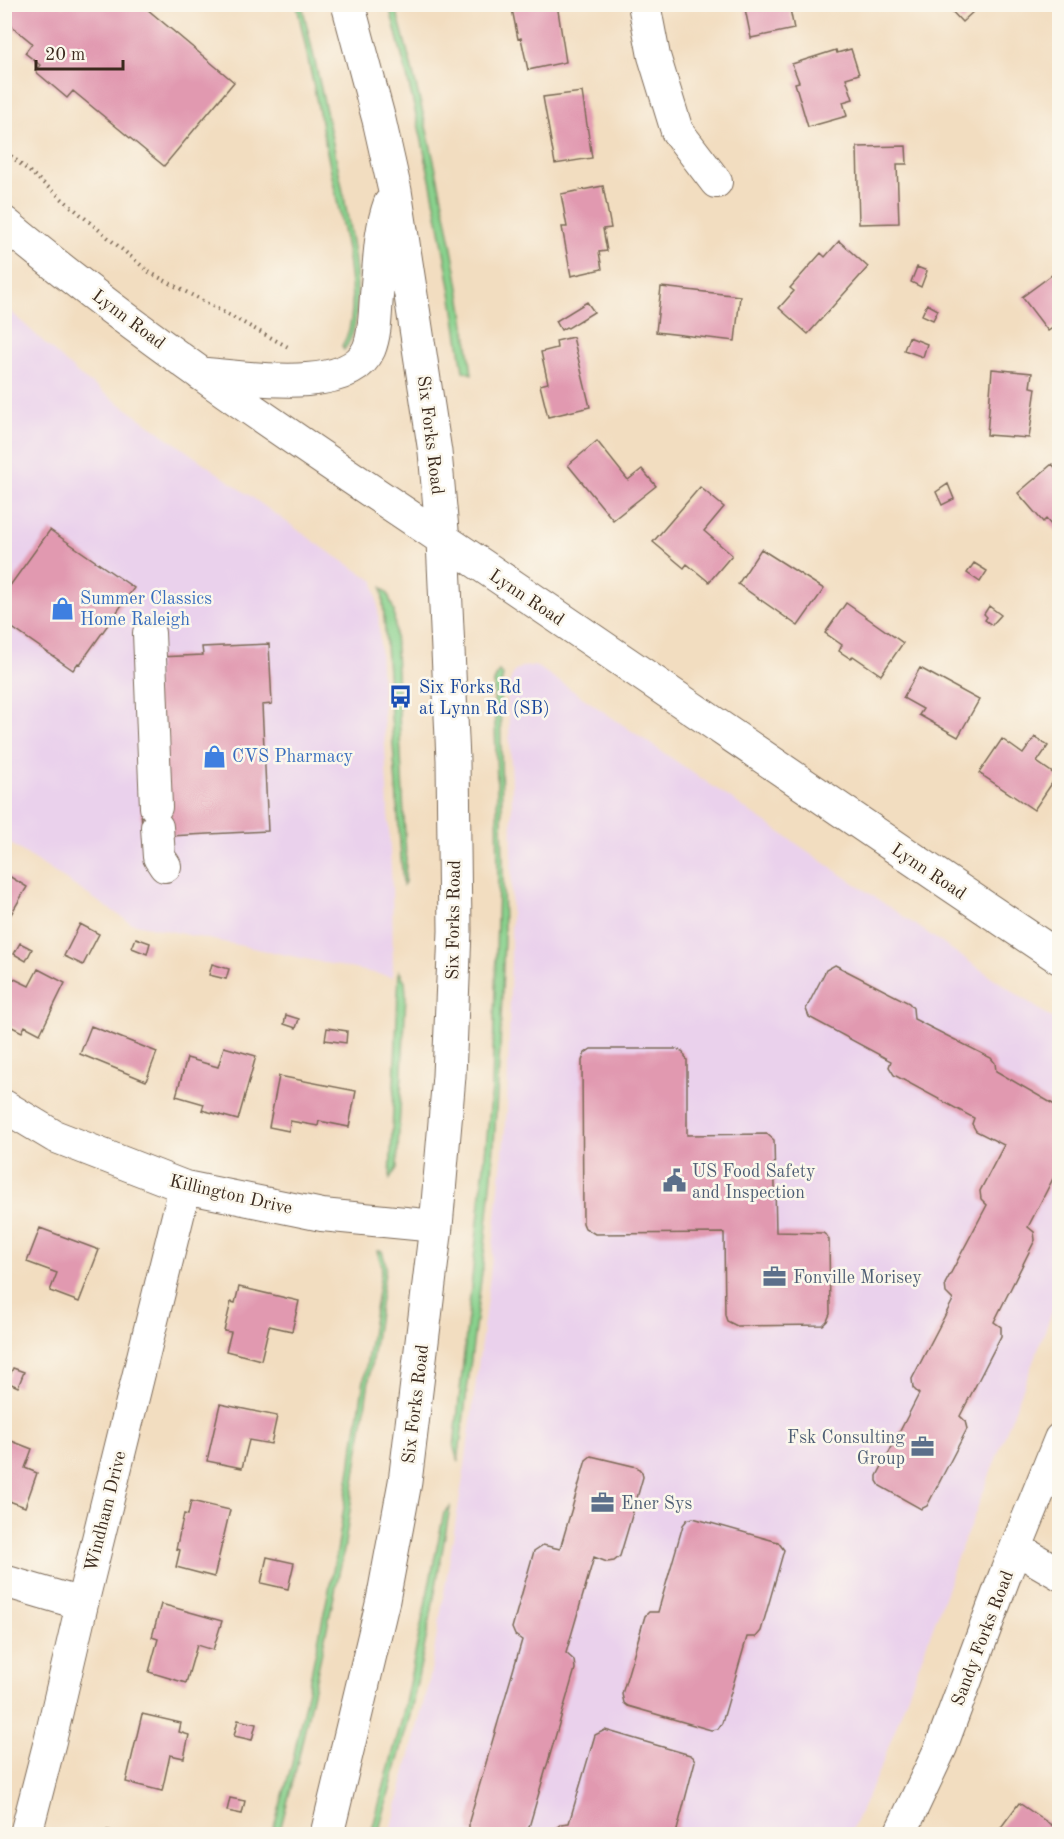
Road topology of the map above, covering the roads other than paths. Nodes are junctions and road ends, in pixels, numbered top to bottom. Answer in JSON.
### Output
{"nodes":[{"id":1,"x":348,"y":4,"type":"edge"},
{"id":2,"x":644,"y":4,"type":"edge"},
{"id":3,"x":716,"y":182,"type":"dead end"},
{"id":4,"x":395,"y":191,"type":"junction"},
{"id":5,"x":4,"y":223,"type":"edge"},
{"id":6,"x":201,"y":374,"type":"junction"},
{"id":7,"x":443,"y":541,"type":"junction"},
{"id":8,"x":149,"y":633,"type":"dead end"},
{"id":9,"x":165,"y":866,"type":"dead end"},
{"id":10,"x":1059,"y":958,"type":"edge"},
{"id":11,"x":4,"y":1106,"type":"edge"},
{"id":12,"x":185,"y":1187,"type":"junction"},
{"id":13,"x":436,"y":1226,"type":"junction"},
{"id":14,"x":1059,"y":1439,"type":"edge"},
{"id":15,"x":1017,"y":1549,"type":"junction"},
{"id":16,"x":1059,"y":1574,"type":"edge"},
{"id":17,"x":4,"y":1581,"type":"edge"},
{"id":18,"x":82,"y":1604,"type":"junction"},
{"id":19,"x":26,"y":1834,"type":"edge"},
{"id":20,"x":327,"y":1834,"type":"edge"},
{"id":21,"x":900,"y":1834,"type":"edge"}],
"edges":[{"from":1,"to":4,"type":"main road","name":"Six Forks Road"},
{"from":2,"to":3,"type":"street"},
{"from":4,"to":6,"type":"main road"},
{"from":4,"to":7,"type":"main road","name":"Six Forks Road"},
{"from":5,"to":6,"type":"main road","name":"Lynn Road"},
{"from":6,"to":7,"type":"main road","name":"Lynn Road"},
{"from":7,"to":10,"type":"main road","name":"Lynn Road"},
{"from":7,"to":13,"type":"main road","name":"Six Forks Road"},
{"from":8,"to":9,"type":"street"},
{"from":11,"to":12,"type":"street","name":"Killington Drive"},
{"from":12,"to":13,"type":"street","name":"Killington Drive"},
{"from":12,"to":18,"type":"street","name":"Windham Drive"},
{"from":13,"to":20,"type":"main road","name":"Six Forks Road"},
{"from":14,"to":15,"type":"street","name":"Sandy Forks Road"},
{"from":15,"to":16,"type":"street"},
{"from":15,"to":21,"type":"street","name":"Sandy Forks Road"},
{"from":17,"to":18,"type":"street"},
{"from":18,"to":19,"type":"street","name":"Windham Drive"}]}
